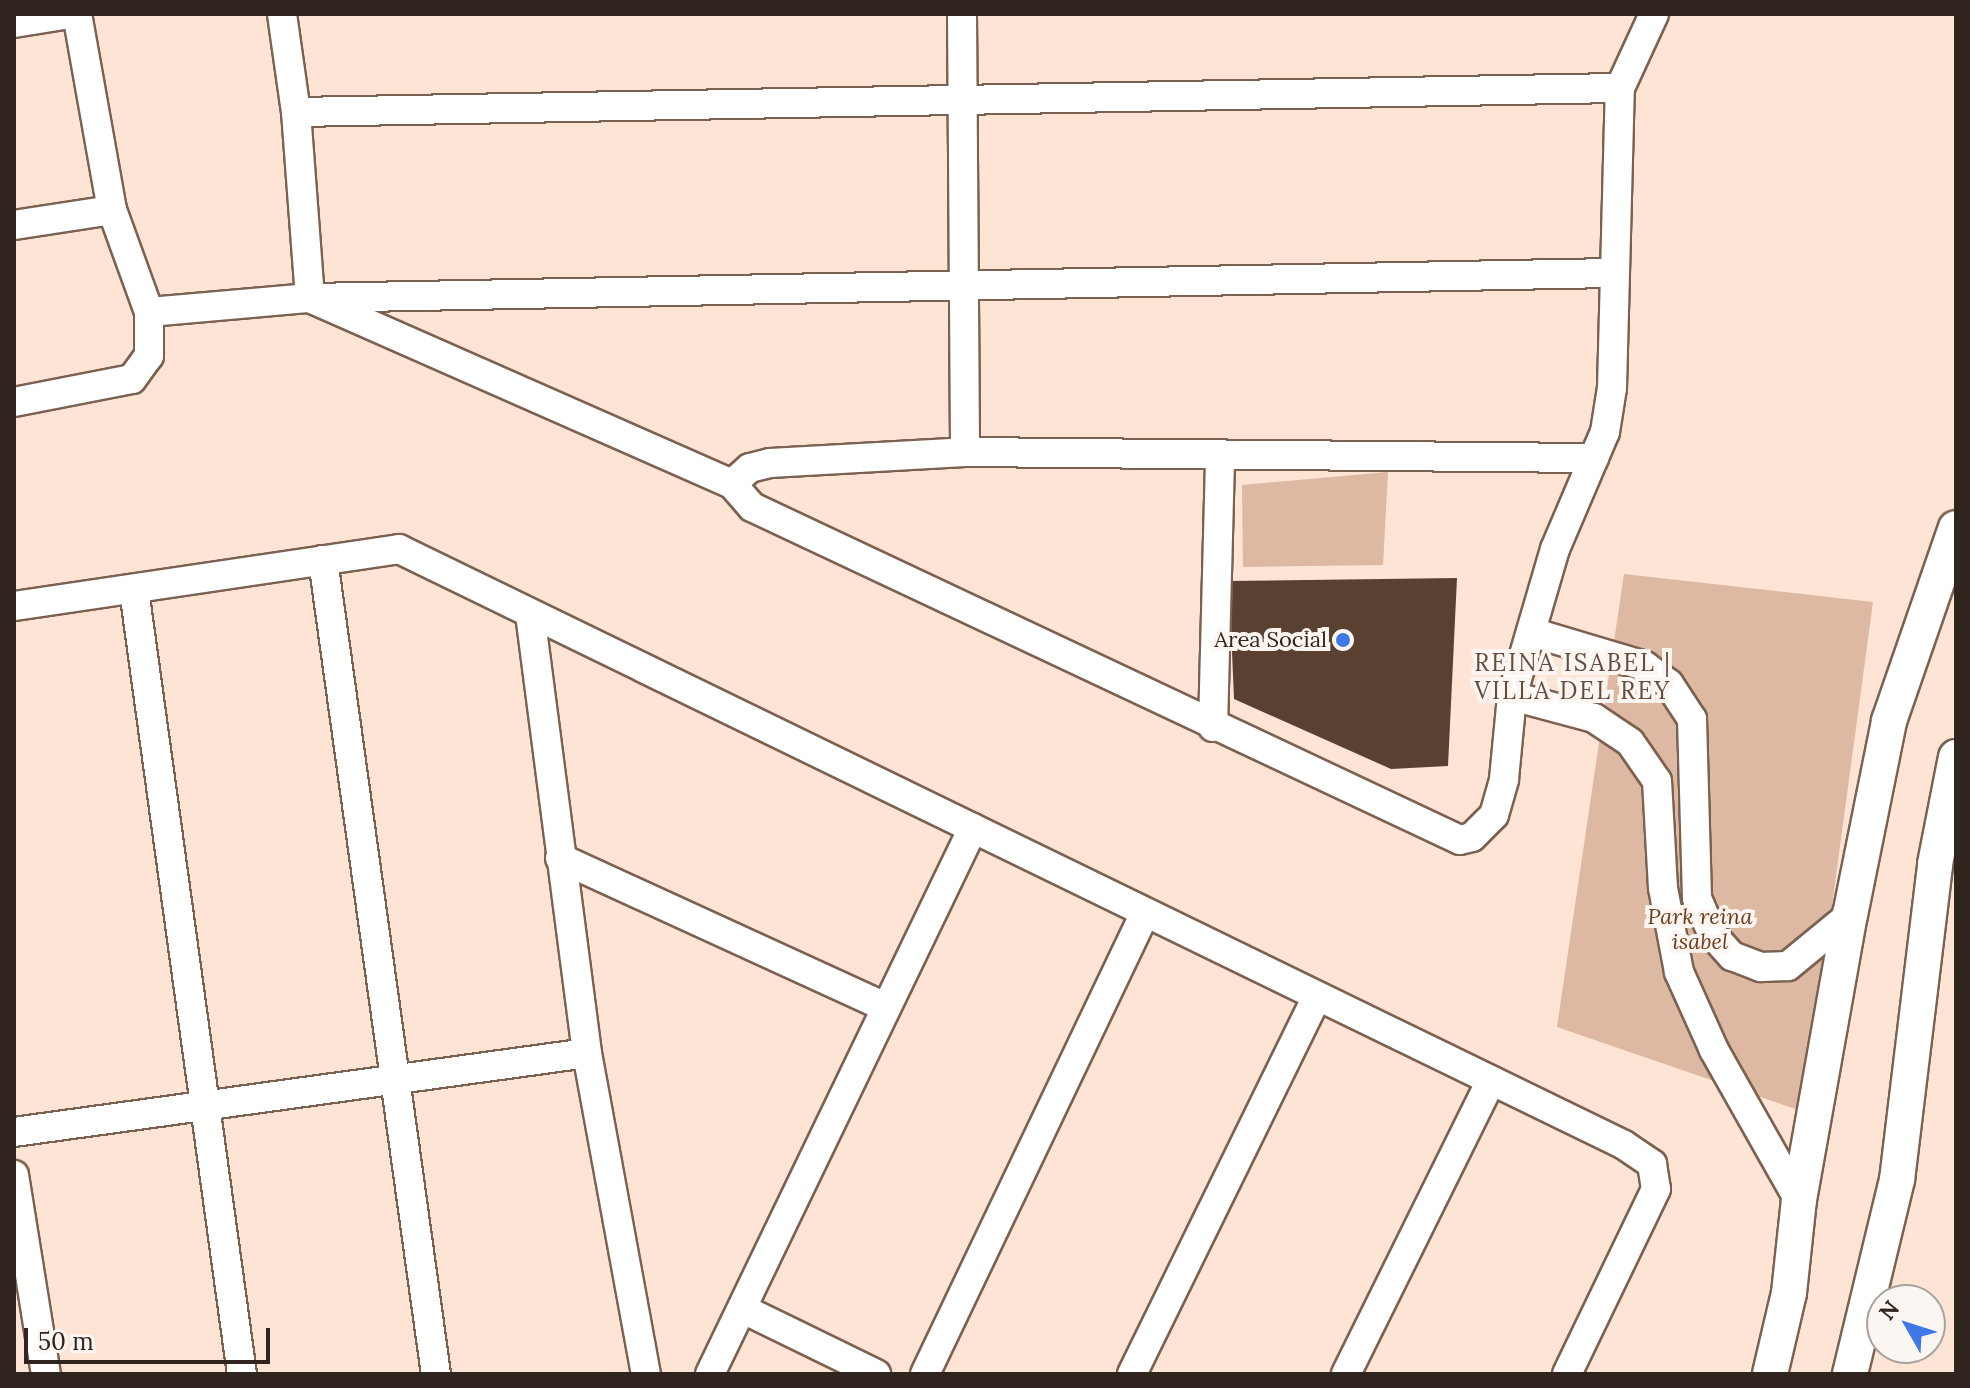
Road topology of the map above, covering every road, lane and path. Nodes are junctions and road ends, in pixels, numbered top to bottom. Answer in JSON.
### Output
{"nodes":[{"id":1,"x":70,"y":14,"type":"edge"},
{"id":2,"x":77,"y":14,"type":"edge"},
{"id":3,"x":282,"y":14,"type":"edge"},
{"id":4,"x":962,"y":14,"type":"edge"},
{"id":5,"x":1654,"y":14,"type":"edge"},
{"id":6,"x":14,"y":23,"type":"edge"},
{"id":7,"x":1620,"y":88,"type":"junction"},
{"id":8,"x":965,"y":101,"type":"junction"},
{"id":9,"x":296,"y":112,"type":"junction"},
{"id":10,"x":112,"y":210,"type":"junction"},
{"id":11,"x":14,"y":225,"type":"edge"},
{"id":12,"x":1612,"y":273,"type":"junction"},
{"id":13,"x":966,"y":284,"type":"junction"},
{"id":14,"x":310,"y":298,"type":"junction"},
{"id":15,"x":149,"y":312,"type":"junction"},
{"id":16,"x":14,"y":402,"type":"edge"},
{"id":17,"x":965,"y":452,"type":"junction"},
{"id":18,"x":1220,"y":457,"type":"junction"},
{"id":19,"x":1594,"y":458,"type":"junction"},
{"id":20,"x":732,"y":484,"type":"junction"},
{"id":21,"x":1956,"y":528,"type":"edge"},
{"id":22,"x":323,"y":560,"type":"junction"},
{"id":23,"x":134,"y":590,"type":"junction"},
{"id":24,"x":14,"y":606,"type":"edge"},
{"id":25,"x":530,"y":614,"type":"junction"},
{"id":26,"x":1531,"y":632,"type":"junction"},
{"id":27,"x":1512,"y":696,"type":"junction"},
{"id":28,"x":1213,"y":727,"type":"junction"},
{"id":29,"x":1956,"y":757,"type":"edge"},
{"id":30,"x":973,"y":828,"type":"junction"},
{"id":31,"x":560,"y":858,"type":"junction"},
{"id":32,"x":1145,"y":913,"type":"junction"},
{"id":33,"x":1850,"y":915,"type":"junction"},
{"id":34,"x":1317,"y":997,"type":"junction"},
{"id":35,"x":886,"y":1007,"type":"junction"},
{"id":36,"x":587,"y":1053,"type":"junction"},
{"id":37,"x":393,"y":1081,"type":"junction"},
{"id":38,"x":1491,"y":1081,"type":"junction"},
{"id":39,"x":205,"y":1106,"type":"junction"},
{"id":40,"x":14,"y":1132,"type":"edge"},
{"id":41,"x":14,"y":1175,"type":"edge"},
{"id":42,"x":1799,"y":1200,"type":"junction"},
{"id":43,"x":745,"y":1310,"type":"junction"},
{"id":44,"x":46,"y":1374,"type":"edge"},
{"id":45,"x":242,"y":1374,"type":"edge"},
{"id":46,"x":436,"y":1374,"type":"edge"},
{"id":47,"x":646,"y":1374,"type":"edge"},
{"id":48,"x":710,"y":1374,"type":"edge"},
{"id":49,"x":876,"y":1374,"type":"edge"},
{"id":50,"x":925,"y":1374,"type":"edge"},
{"id":51,"x":1132,"y":1374,"type":"edge"},
{"id":52,"x":1346,"y":1374,"type":"edge"},
{"id":53,"x":1567,"y":1374,"type":"edge"},
{"id":54,"x":1770,"y":1374,"type":"edge"},
{"id":55,"x":1850,"y":1374,"type":"edge"}],
"edges":[{"from":1,"to":6,"type":"street"},
{"from":2,"to":10,"type":"street"},
{"from":3,"to":9,"type":"street"},
{"from":4,"to":8,"type":"street"},
{"from":5,"to":7,"type":"street"},
{"from":7,"to":8,"type":"street"},
{"from":7,"to":12,"type":"street"},
{"from":8,"to":9,"type":"street"},
{"from":8,"to":13,"type":"street"},
{"from":9,"to":14,"type":"street"},
{"from":10,"to":11,"type":"street"},
{"from":10,"to":15,"type":"street"},
{"from":12,"to":13,"type":"street"},
{"from":12,"to":19,"type":"street"},
{"from":13,"to":14,"type":"street"},
{"from":13,"to":17,"type":"street"},
{"from":14,"to":15,"type":"street"},
{"from":14,"to":20,"type":"street"},
{"from":15,"to":16,"type":"street"},
{"from":17,"to":18,"type":"street"},
{"from":17,"to":20,"type":"street"},
{"from":18,"to":19,"type":"street"},
{"from":18,"to":28,"type":"street"},
{"from":19,"to":26,"type":"street"},
{"from":20,"to":28,"type":"street"},
{"from":21,"to":33,"type":"street"},
{"from":22,"to":23,"type":"street"},
{"from":22,"to":25,"type":"street"},
{"from":22,"to":37,"type":"street"},
{"from":23,"to":24,"type":"street"},
{"from":23,"to":39,"type":"street"},
{"from":25,"to":30,"type":"street"},
{"from":25,"to":31,"type":"street"},
{"from":26,"to":27,"type":"street"},
{"from":26,"to":33,"type":"street"},
{"from":27,"to":28,"type":"street"},
{"from":27,"to":42,"type":"street"},
{"from":29,"to":55,"type":"street"},
{"from":30,"to":32,"type":"street"},
{"from":30,"to":35,"type":"street"},
{"from":31,"to":35,"type":"street"},
{"from":31,"to":36,"type":"street"},
{"from":32,"to":34,"type":"street"},
{"from":32,"to":50,"type":"street"},
{"from":33,"to":42,"type":"street"},
{"from":34,"to":38,"type":"street"},
{"from":34,"to":51,"type":"street"},
{"from":35,"to":43,"type":"street"},
{"from":36,"to":37,"type":"street"},
{"from":36,"to":47,"type":"street"},
{"from":37,"to":39,"type":"street"},
{"from":37,"to":46,"type":"street"},
{"from":38,"to":52,"type":"street"},
{"from":38,"to":53,"type":"street"},
{"from":39,"to":40,"type":"street"},
{"from":39,"to":45,"type":"street"},
{"from":41,"to":44,"type":"street"},
{"from":42,"to":54,"type":"street"},
{"from":43,"to":48,"type":"street"},
{"from":43,"to":49,"type":"street"}]}
